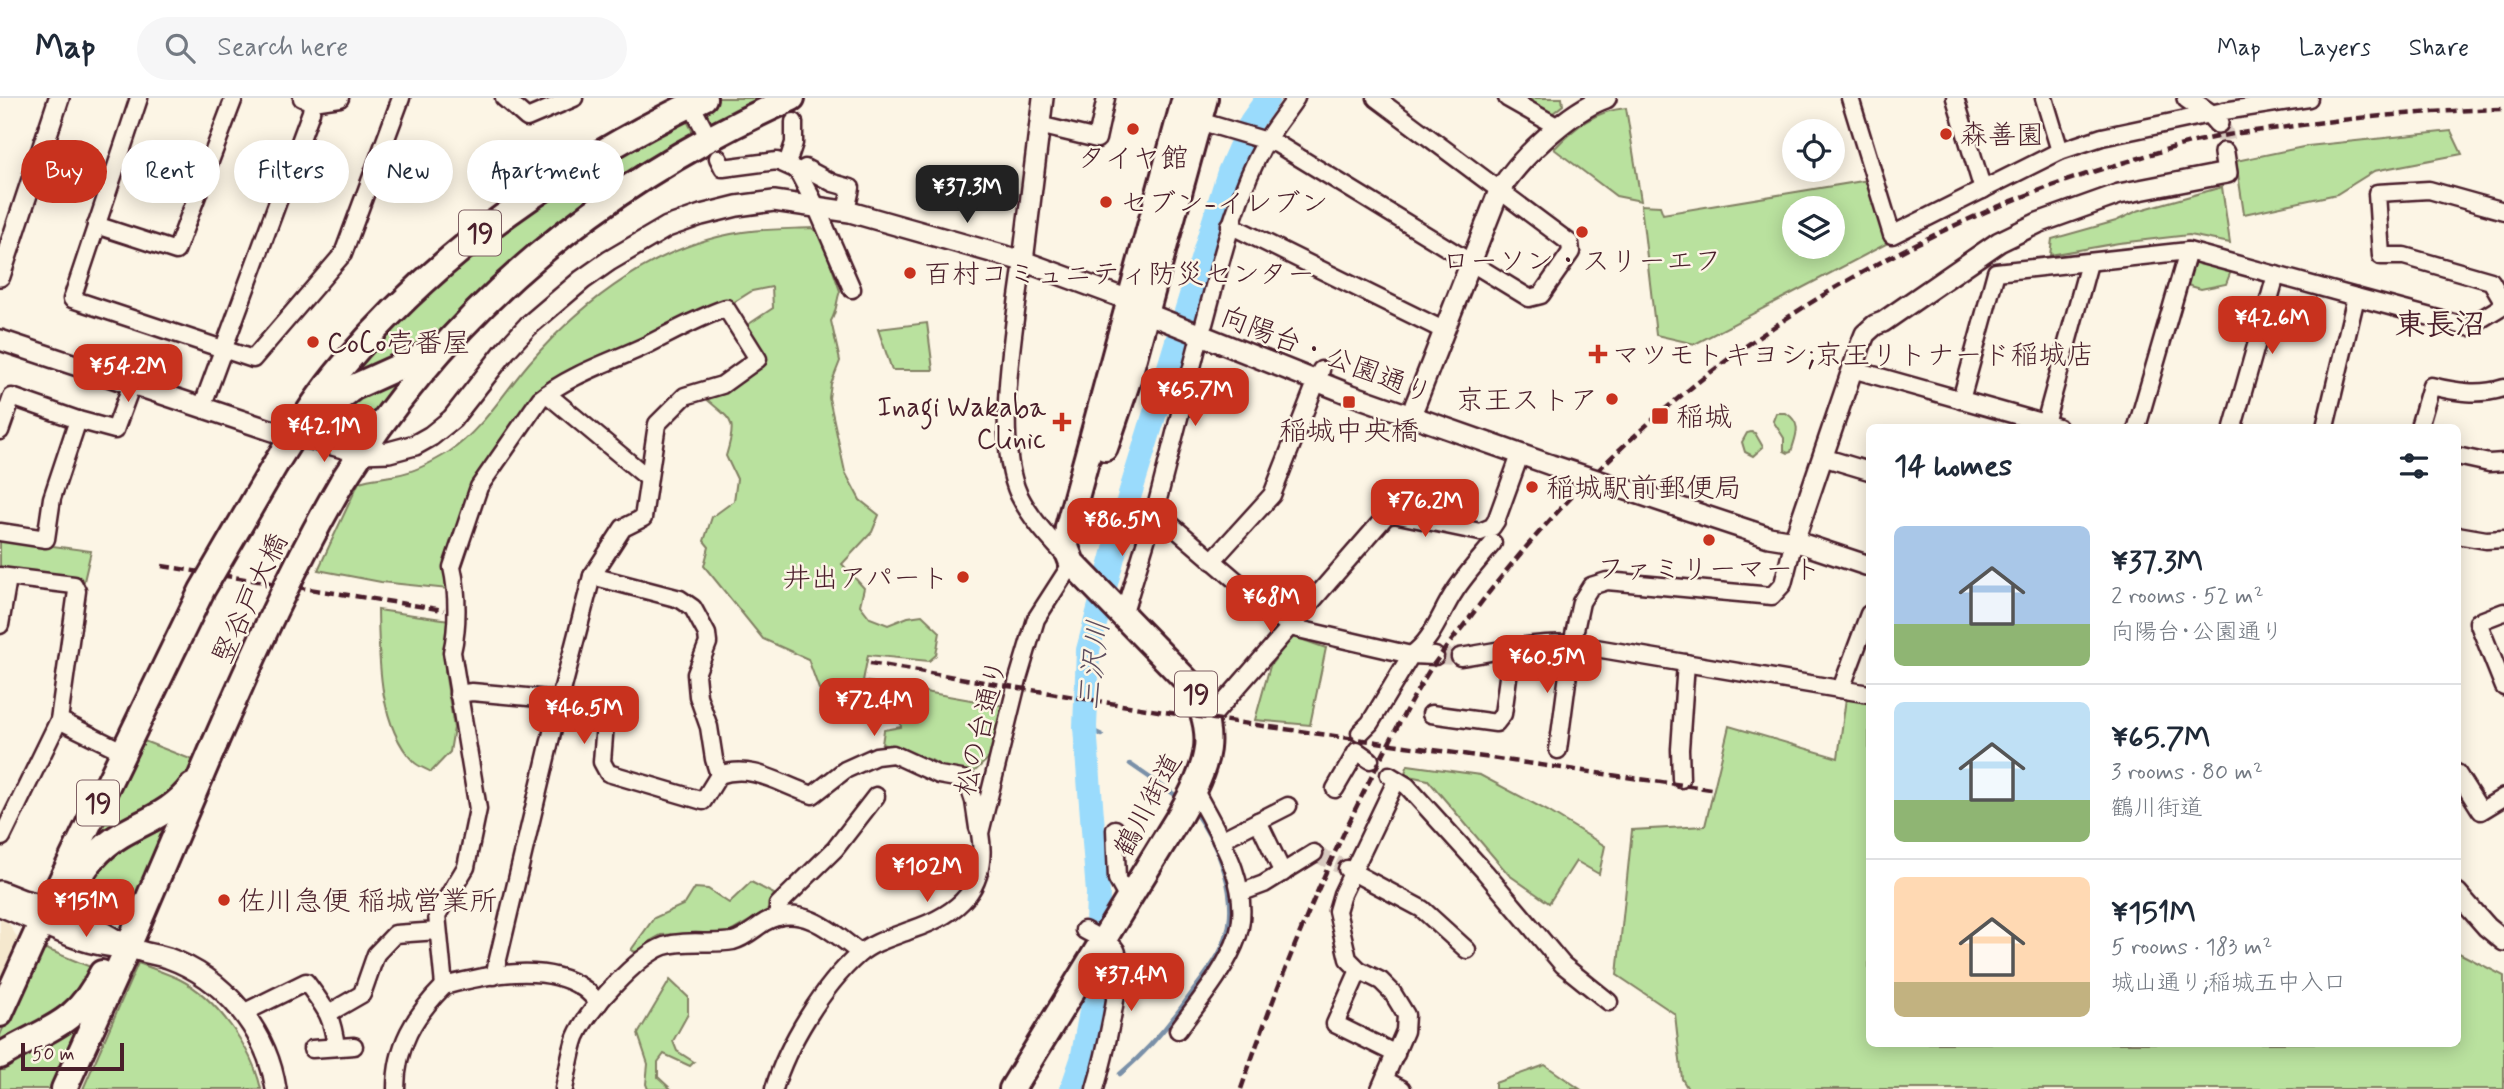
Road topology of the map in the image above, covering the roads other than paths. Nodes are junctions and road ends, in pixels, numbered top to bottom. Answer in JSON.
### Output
{"nodes":[{"id":1,"x":59,"y":98,"type":"edge"},
{"id":2,"x":139,"y":98,"type":"edge"},
{"id":3,"x":234,"y":98,"type":"edge"},
{"id":4,"x":340,"y":98,"type":"edge"},
{"id":5,"x":401,"y":98,"type":"edge"},
{"id":6,"x":504,"y":98,"type":"edge"},
{"id":7,"x":574,"y":98,"type":"edge"},
{"id":8,"x":1043,"y":98,"type":"edge"},
{"id":9,"x":1106,"y":98,"type":"edge"},
{"id":10,"x":1185,"y":98,"type":"edge"},
{"id":11,"x":1296,"y":98,"type":"edge"},
{"id":12,"x":1376,"y":98,"type":"edge"},
{"id":13,"x":1507,"y":98,"type":"edge"},
{"id":14,"x":1606,"y":98,"type":"edge"},
{"id":15,"x":1850,"y":98,"type":"edge"},
{"id":16,"x":1955,"y":98,"type":"edge"},
{"id":17,"x":2044,"y":98,"type":"edge"},
{"id":18,"x":2187,"y":98,"type":"edge"},
{"id":19,"x":2308,"y":98,"type":"edge"},
{"id":20,"x":309,"y":99,"type":"edge"},
{"id":21,"x":699,"y":105,"type":"edge"},
{"id":22,"x":793,"y":110,"type":"edge"},
{"id":23,"x":1202,"y":110,"type":"edge"},
{"id":24,"x":2214,"y":118,"type":"junction"},
{"id":25,"x":1039,"y":125,"type":"junction"},
{"id":26,"x":1558,"y":127,"type":"junction"},
{"id":27,"x":705,"y":131,"type":"dead end"},
{"id":28,"x":1262,"y":140,"type":"junction"},
{"id":29,"x":2060,"y":151,"type":"junction"},
{"id":30,"x":2224,"y":153,"type":"tunnel mouth"},
{"id":31,"x":718,"y":158,"type":"dead end"},
{"id":32,"x":794,"y":169,"type":"junction"},
{"id":33,"x":1983,"y":190,"type":"junction"},
{"id":34,"x":1499,"y":191,"type":"junction"},
{"id":35,"x":816,"y":206,"type":"junction"},
{"id":36,"x":846,"y":211,"type":"junction"},
{"id":37,"x":2504,"y":211,"type":"edge"},
{"id":38,"x":96,"y":225,"type":"junction"},
{"id":39,"x":1230,"y":225,"type":"junction"},
{"id":40,"x":2188,"y":251,"type":"junction"},
{"id":41,"x":1023,"y":261,"type":"junction"},
{"id":42,"x":1470,"y":262,"type":"junction"},
{"id":43,"x":2089,"y":263,"type":"junction"},
{"id":44,"x":2276,"y":275,"type":"junction"},
{"id":45,"x":0,"y":276,"type":"edge"},
{"id":46,"x":852,"y":289,"type":"dead end"},
{"id":47,"x":2356,"y":297,"type":"junction"},
{"id":48,"x":2504,"y":304,"type":"edge"},
{"id":49,"x":1141,"y":305,"type":"junction"},
{"id":50,"x":1198,"y":328,"type":"junction"},
{"id":51,"x":1443,"y":330,"type":"junction"},
{"id":52,"x":0,"y":340,"type":"edge"},
{"id":53,"x":451,"y":340,"type":"junction"},
{"id":54,"x":222,"y":350,"type":"junction"},
{"id":55,"x":1852,"y":369,"type":"junction"},
{"id":56,"x":1318,"y":376,"type":"junction"},
{"id":57,"x":132,"y":384,"type":"junction"},
{"id":58,"x":2504,"y":388,"type":"edge"},
{"id":59,"x":547,"y":394,"type":"junction"},
{"id":60,"x":1961,"y":400,"type":"junction"},
{"id":61,"x":1415,"y":405,"type":"junction"},
{"id":62,"x":202,"y":407,"type":"junction"},
{"id":63,"x":78,"y":420,"type":"junction"},
{"id":64,"x":2042,"y":424,"type":"edge"},
{"id":65,"x":2049,"y":424,"type":"edge"},
{"id":66,"x":2138,"y":424,"type":"edge"},
{"id":67,"x":2234,"y":424,"type":"edge"},
{"id":68,"x":2326,"y":424,"type":"edge"},
{"id":69,"x":2420,"y":424,"type":"edge"},
{"id":70,"x":287,"y":430,"type":"junction"},
{"id":71,"x":0,"y":431,"type":"edge"},
{"id":72,"x":1520,"y":455,"type":"junction"},
{"id":73,"x":1822,"y":457,"type":"junction"},
{"id":74,"x":2461,"y":457,"type":"edge"},
{"id":75,"x":1554,"y":460,"type":"junction"},
{"id":76,"x":2504,"y":462,"type":"edge"},
{"id":77,"x":351,"y":468,"type":"junction"},
{"id":78,"x":1866,"y":470,"type":"edge"},
{"id":79,"x":648,"y":478,"type":"junction"},
{"id":80,"x":1155,"y":511,"type":"junction"},
{"id":81,"x":0,"y":532,"type":"edge"},
{"id":82,"x":2461,"y":536,"type":"edge"},
{"id":83,"x":2504,"y":539,"type":"edge"},
{"id":84,"x":1794,"y":541,"type":"junction"},
{"id":85,"x":1493,"y":543,"type":"dead end"},
{"id":86,"x":1212,"y":561,"type":"junction"},
{"id":87,"x":1072,"y":563,"type":"junction"},
{"id":88,"x":1866,"y":565,"type":"edge"},
{"id":89,"x":592,"y":576,"type":"junction"},
{"id":90,"x":4,"y":577,"type":"edge"},
{"id":91,"x":2504,"y":611,"type":"edge"},
{"id":92,"x":1121,"y":613,"type":"junction"},
{"id":93,"x":1866,"y":622,"type":"edge"},
{"id":94,"x":0,"y":625,"type":"edge"},
{"id":95,"x":1290,"y":627,"type":"junction"},
{"id":96,"x":1572,"y":644,"type":"junction"},
{"id":97,"x":1512,"y":648,"type":"junction"},
{"id":98,"x":1411,"y":655,"type":"junction"},
{"id":99,"x":1435,"y":656,"type":"tunnel mouth"},
{"id":100,"x":1460,"y":657,"type":"tunnel mouth"},
{"id":101,"x":1686,"y":663,"type":"junction"},
{"id":102,"x":2504,"y":687,"type":"edge"},
{"id":103,"x":1841,"y":689,"type":"junction"},
{"id":104,"x":1866,"y":693,"type":"edge"},
{"id":105,"x":458,"y":694,"type":"junction"},
{"id":106,"x":560,"y":699,"type":"junction"},
{"id":107,"x":1431,"y":714,"type":"dead end"},
{"id":108,"x":59,"y":720,"type":"junction"},
{"id":109,"x":1207,"y":722,"type":"junction"},
{"id":110,"x":1360,"y":733,"type":"dead end"},
{"id":111,"x":1558,"y":750,"type":"dead end"},
{"id":112,"x":124,"y":752,"type":"junction"},
{"id":113,"x":1370,"y":761,"type":"dead end"},
{"id":114,"x":202,"y":771,"type":"junction"},
{"id":115,"x":719,"y":775,"type":"junction"},
{"id":116,"x":1681,"y":779,"type":"dead end"},
{"id":117,"x":2461,"y":779,"type":"edge"},
{"id":118,"x":1335,"y":789,"type":"dead end"},
{"id":119,"x":876,"y":796,"type":"dead end"},
{"id":120,"x":2504,"y":797,"type":"edge"},
{"id":121,"x":1188,"y":799,"type":"junction"},
{"id":122,"x":1289,"y":806,"type":"dead end"},
{"id":123,"x":1258,"y":821,"type":"junction"},
{"id":124,"x":1115,"y":829,"type":"dead end"},
{"id":125,"x":980,"y":834,"type":"junction"},
{"id":126,"x":0,"y":836,"type":"edge"},
{"id":127,"x":1221,"y":840,"type":"junction"},
{"id":128,"x":1314,"y":853,"type":"dead end"},
{"id":129,"x":1350,"y":871,"type":"junction"},
{"id":130,"x":1283,"y":873,"type":"junction"},
{"id":131,"x":1240,"y":893,"type":"junction"},
{"id":132,"x":2461,"y":898,"type":"edge"},
{"id":133,"x":1122,"y":909,"type":"junction"},
{"id":134,"x":37,"y":912,"type":"edge"},
{"id":135,"x":778,"y":917,"type":"junction"},
{"id":136,"x":438,"y":931,"type":"junction"},
{"id":137,"x":1096,"y":937,"type":"junction"},
{"id":138,"x":2504,"y":941,"type":"edge"},
{"id":139,"x":121,"y":942,"type":"junction"},
{"id":140,"x":1467,"y":950,"type":"dead end"},
{"id":141,"x":860,"y":953,"type":"junction"},
{"id":142,"x":1359,"y":970,"type":"junction"},
{"id":143,"x":494,"y":976,"type":"junction"},
{"id":144,"x":208,"y":977,"type":"junction"},
{"id":145,"x":444,"y":986,"type":"junction"},
{"id":146,"x":1609,"y":1002,"type":"dead end"},
{"id":147,"x":599,"y":1003,"type":"junction"},
{"id":148,"x":243,"y":1013,"type":"junction"},
{"id":149,"x":329,"y":1013,"type":"junction"},
{"id":150,"x":0,"y":1014,"type":"edge"},
{"id":151,"x":1178,"y":1030,"type":"dead end"},
{"id":152,"x":354,"y":1046,"type":"dead end"},
{"id":153,"x":336,"y":1047,"type":"junction"},
{"id":154,"x":312,"y":1049,"type":"dead end"},
{"id":155,"x":1396,"y":1054,"type":"junction"},
{"id":156,"x":0,"y":1056,"type":"edge"},
{"id":157,"x":1382,"y":1084,"type":"edge"},
{"id":158,"x":64,"y":1089,"type":"edge"},
{"id":159,"x":276,"y":1089,"type":"edge"},
{"id":160,"x":396,"y":1089,"type":"edge"},
{"id":161,"x":564,"y":1089,"type":"edge"},
{"id":162,"x":774,"y":1089,"type":"edge"},
{"id":163,"x":1012,"y":1089,"type":"edge"},
{"id":164,"x":1095,"y":1089,"type":"edge"},
{"id":165,"x":1402,"y":1089,"type":"edge"}],
"edges":[{"from":1,"to":45,"type":"street"},
{"from":2,"to":38,"type":"street"},
{"from":3,"to":38,"type":"street"},
{"from":4,"to":20,"type":"street"},
{"from":5,"to":54,"type":"street"},
{"from":6,"to":7,"type":"street"},
{"from":8,"to":25,"type":"street"},
{"from":9,"to":25,"type":"street"},
{"from":10,"to":49,"type":"main road"},
{"from":11,"to":28,"type":"street"},
{"from":12,"to":34,"type":"street"},
{"from":13,"to":26,"type":"street"},
{"from":14,"to":26,"type":"street"},
{"from":15,"to":33,"type":"street"},
{"from":16,"to":33,"type":"street"},
{"from":17,"to":29,"type":"street"},
{"from":18,"to":24,"type":"street"},
{"from":19,"to":24,"type":"street"},
{"from":20,"to":54,"type":"street"},
{"from":21,"to":27,"type":"street"},
{"from":21,"to":70,"type":"main road","number":"19"},
{"from":22,"to":32,"type":"street"},
{"from":22,"to":53,"type":"main road","number":"19"},
{"from":23,"to":28,"type":"street"},
{"from":23,"to":49,"type":"main road"},
{"from":24,"to":29,"type":"street"},
{"from":25,"to":41,"type":"street"},
{"from":26,"to":34,"type":"street"},
{"from":28,"to":39,"type":"street"},
{"from":28,"to":42,"type":"street"},
{"from":29,"to":33,"type":"street"},
{"from":30,"to":55,"type":"street"},
{"from":31,"to":32,"type":"street"},
{"from":32,"to":35,"type":"street"},
{"from":32,"to":36,"type":"street"},
{"from":34,"to":42,"type":"street"},
{"from":34,"to":42,"type":"street"},
{"from":35,"to":36,"type":"street","name":"向陽台・公園通り"},
{"from":35,"to":46,"type":"street"},
{"from":35,"to":77,"type":"street","name":"向陽台・公園通り"},
{"from":36,"to":41,"type":"street","name":"向陽台・公園通り"},
{"from":37,"to":48,"type":"street"},
{"from":38,"to":54,"type":"street"},
{"from":39,"to":50,"type":"street"},
{"from":39,"to":51,"type":"street"},
{"from":40,"to":43,"type":"street"},
{"from":40,"to":44,"type":"street"},
{"from":40,"to":66,"type":"street"},
{"from":41,"to":49,"type":"street","name":"向陽台・公園通り"},
{"from":41,"to":87,"type":"street"},
{"from":42,"to":51,"type":"street"},
{"from":43,"to":60,"type":"street"},
{"from":43,"to":65,"type":"street"},
{"from":44,"to":47,"type":"street"},
{"from":44,"to":67,"type":"street"},
{"from":47,"to":48,"type":"street"},
{"from":47,"to":68,"type":"street"},
{"from":49,"to":50,"type":"street","name":"向陽台・公園通り"},
{"from":49,"to":87,"type":"main road"},
{"from":50,"to":56,"type":"street","name":"向陽台・公園通り"},
{"from":50,"to":80,"type":"street"},
{"from":51,"to":61,"type":"street"},
{"from":52,"to":57,"type":"street","name":"向陽台・公園通り"},
{"from":53,"to":70,"type":"main road"},
{"from":53,"to":77,"type":"main road","number":"19"},
{"from":54,"to":62,"type":"street"},
{"from":55,"to":60,"type":"street"},
{"from":55,"to":73,"type":"street"},
{"from":56,"to":61,"type":"street","name":"向陽台・公園通り"},
{"from":56,"to":72,"type":"street","name":"向陽台・公園通り"},
{"from":56,"to":86,"type":"street"},
{"from":57,"to":62,"type":"street","name":"向陽台・公園通り"},
{"from":57,"to":63,"type":"street"},
{"from":58,"to":69,"type":"street"},
{"from":59,"to":79,"type":"street"},
{"from":59,"to":79,"type":"street"},
{"from":59,"to":105,"type":"street"},
{"from":60,"to":64,"type":"street"},
{"from":61,"to":75,"type":"street","name":"向陽台・公園通り"},
{"from":62,"to":70,"type":"street","name":"向陽台・公園通り"},
{"from":63,"to":71,"type":"street"},
{"from":63,"to":81,"type":"street"},
{"from":70,"to":77,"type":"street","name":"向陽台・公園通り"},
{"from":70,"to":112,"type":"main road","name":"竪谷戸大橋","number":"19","bridge":true},
{"from":72,"to":75,"type":"street","name":"向陽台・公園通り"},
{"from":72,"to":95,"type":"street"},
{"from":73,"to":78,"type":"street"},
{"from":73,"to":84,"type":"street"},
{"from":74,"to":76,"type":"street"},
{"from":75,"to":84,"type":"street","name":"向陽台・公園通り"},
{"from":77,"to":114,"type":"main road","name":"竪谷戸大橋","number":"19","bridge":true},
{"from":79,"to":89,"type":"street"},
{"from":80,"to":86,"type":"street"},
{"from":80,"to":92,"type":"street"},
{"from":82,"to":83,"type":"street"},
{"from":84,"to":88,"type":"street","name":"向陽台・公園通り"},
{"from":84,"to":96,"type":"street"},
{"from":85,"to":98,"type":"street"},
{"from":86,"to":95,"type":"street"},
{"from":87,"to":92,"type":"main road","name":"鶴川街道","number":"19"},
{"from":87,"to":125,"type":"street","name":"松の台通り"},
{"from":89,"to":106,"type":"street"},
{"from":89,"to":115,"type":"street"},
{"from":90,"to":94,"type":"street"},
{"from":90,"to":108,"type":"street"},
{"from":91,"to":102,"type":"street"},
{"from":92,"to":109,"type":"main road","name":"鶴川街道","number":"19"},
{"from":93,"to":103,"type":"street"},
{"from":95,"to":98,"type":"street"},
{"from":95,"to":109,"type":"street"},
{"from":96,"to":97,"type":"street"},
{"from":96,"to":101,"type":"street"},
{"from":96,"to":111,"type":"street"},
{"from":97,"to":100,"type":"street"},
{"from":97,"to":107,"type":"street"},
{"from":98,"to":99,"type":"street"},
{"from":98,"to":110,"type":"street"},
{"from":101,"to":103,"type":"street"},
{"from":101,"to":116,"type":"street"},
{"from":103,"to":104,"type":"street"},
{"from":105,"to":106,"type":"street"},
{"from":105,"to":136,"type":"street"},
{"from":106,"to":115,"type":"street"},
{"from":106,"to":143,"type":"street"},
{"from":108,"to":112,"type":"street"},
{"from":108,"to":126,"type":"street"},
{"from":109,"to":121,"type":"main road","name":"鶴川街道","number":"19"},
{"from":112,"to":134,"type":"main road","number":"19"},
{"from":113,"to":118,"type":"street"},
{"from":114,"to":134,"type":"main road"},
{"from":114,"to":139,"type":"main road","number":"19"},
{"from":115,"to":125,"type":"street"},
{"from":117,"to":120,"type":"street"},
{"from":119,"to":135,"type":"street"},
{"from":121,"to":127,"type":"street"},
{"from":121,"to":133,"type":"main road","name":"鶴川街道","number":"19"},
{"from":122,"to":123,"type":"street"},
{"from":123,"to":127,"type":"street"},
{"from":123,"to":130,"type":"street"},
{"from":124,"to":133,"type":"street"},
{"from":125,"to":141,"type":"street","name":"松の台通り"},
{"from":127,"to":131,"type":"street"},
{"from":128,"to":130,"type":"street"},
{"from":129,"to":140,"type":"street"},
{"from":129,"to":142,"type":"street"},
{"from":129,"to":146,"type":"street"},
{"from":130,"to":131,"type":"street"},
{"from":131,"to":151,"type":"street"},
{"from":132,"to":138,"type":"street"},
{"from":133,"to":137,"type":"main road","name":"鶴川街道","number":"19"},
{"from":134,"to":139,"type":"street"},
{"from":134,"to":150,"type":"main road","number":"19"},
{"from":135,"to":141,"type":"street"},
{"from":135,"to":147,"type":"street"},
{"from":136,"to":145,"type":"street"},
{"from":136,"to":149,"type":"street"},
{"from":137,"to":163,"type":"main road","name":"鶴川街道","number":"19"},
{"from":137,"to":164,"type":"street"},
{"from":139,"to":144,"type":"street"},
{"from":139,"to":144,"type":"street"},
{"from":139,"to":156,"type":"main road"},
{"from":139,"to":158,"type":"main road","number":"19"},
{"from":141,"to":162,"type":"street","name":"松の台通り"},
{"from":142,"to":155,"type":"street"},
{"from":142,"to":155,"type":"street"},
{"from":143,"to":145,"type":"street"},
{"from":143,"to":147,"type":"street"},
{"from":144,"to":148,"type":"street"},
{"from":145,"to":160,"type":"street"},
{"from":147,"to":161,"type":"street"},
{"from":148,"to":149,"type":"street"},
{"from":148,"to":159,"type":"street"},
{"from":149,"to":153,"type":"street"},
{"from":152,"to":153,"type":"street"},
{"from":153,"to":154,"type":"street"},
{"from":155,"to":157,"type":"street"},
{"from":157,"to":165,"type":"street"}]}
